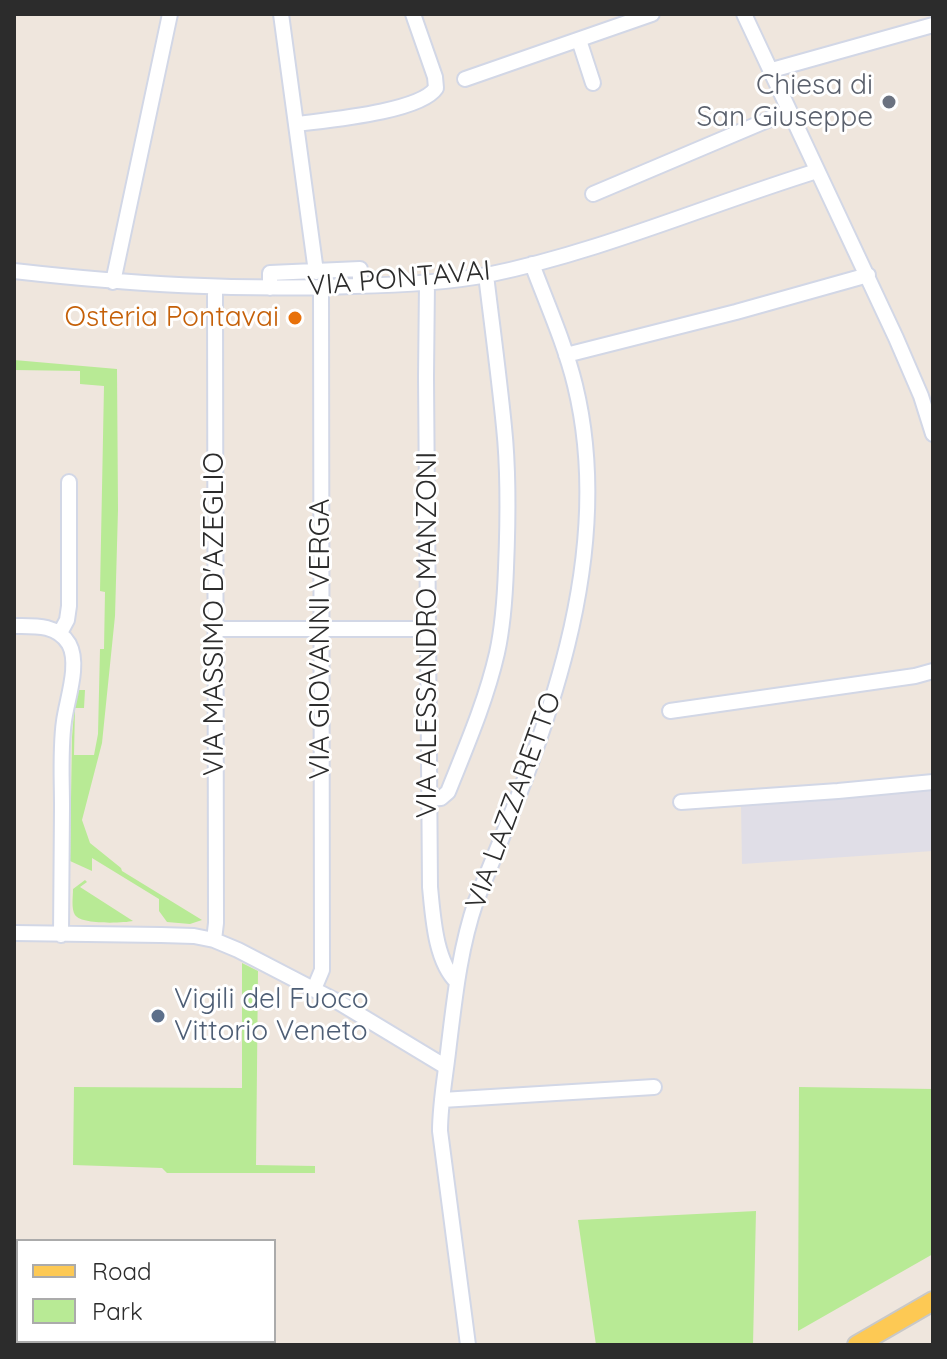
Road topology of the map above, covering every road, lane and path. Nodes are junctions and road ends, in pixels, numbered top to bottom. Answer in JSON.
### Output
{"nodes":[{"id":1,"x":170,"y":14,"type":"edge"},
{"id":2,"x":281,"y":14,"type":"edge"},
{"id":3,"x":413,"y":14,"type":"edge"},
{"id":4,"x":652,"y":14,"type":"edge"},
{"id":5,"x":744,"y":14,"type":"edge"},
{"id":6,"x":933,"y":25,"type":"edge"},
{"id":7,"x":579,"y":40,"type":"junction"},
{"id":8,"x":772,"y":70,"type":"junction"},
{"id":9,"x":465,"y":79,"type":"dead end"},
{"id":10,"x":593,"y":83,"type":"dead end"},
{"id":11,"x":789,"y":111,"type":"junction"},
{"id":12,"x":297,"y":124,"type":"junction"},
{"id":13,"x":817,"y":171,"type":"junction"},
{"id":14,"x":593,"y":194,"type":"dead end"},
{"id":15,"x":532,"y":264,"type":"junction"},
{"id":16,"x":14,"y":271,"type":"edge"},
{"id":17,"x":316,"y":272,"type":"junction"},
{"id":18,"x":486,"y":275,"type":"junction"},
{"id":19,"x":868,"y":275,"type":"junction"},
{"id":20,"x":113,"y":282,"type":"junction"},
{"id":21,"x":427,"y":282,"type":"junction"},
{"id":22,"x":360,"y":286,"type":"junction"},
{"id":23,"x":215,"y":288,"type":"junction"},
{"id":24,"x":270,"y":288,"type":"junction"},
{"id":25,"x":321,"y":288,"type":"junction"},
{"id":26,"x":566,"y":355,"type":"junction"},
{"id":27,"x":933,"y":434,"type":"edge"},
{"id":28,"x":69,"y":482,"type":"dead end"},
{"id":29,"x":14,"y":626,"type":"edge"},
{"id":30,"x":215,"y":629,"type":"junction"},
{"id":31,"x":321,"y":629,"type":"junction"},
{"id":32,"x":427,"y":629,"type":"junction"},
{"id":33,"x":60,"y":633,"type":"junction"},
{"id":34,"x":933,"y":671,"type":"edge"},
{"id":35,"x":670,"y":711,"type":"dead end"},
{"id":36,"x":933,"y":782,"type":"edge"},
{"id":37,"x":428,"y":799,"type":"junction"},
{"id":38,"x":681,"y":802,"type":"dead end"},
{"id":39,"x":14,"y":933,"type":"edge"},
{"id":40,"x":61,"y":935,"type":"junction"},
{"id":41,"x":214,"y":940,"type":"junction"},
{"id":42,"x":457,"y":982,"type":"junction"},
{"id":43,"x":314,"y":989,"type":"junction"},
{"id":44,"x":446,"y":1067,"type":"junction"},
{"id":45,"x":654,"y":1087,"type":"dead end"},
{"id":46,"x":442,"y":1100,"type":"junction"},
{"id":47,"x":933,"y":1301,"type":"edge"},
{"id":48,"x":468,"y":1345,"type":"edge"},
{"id":49,"x":857,"y":1345,"type":"edge"}],
"edges":[{"from":1,"to":20,"type":"street"},
{"from":2,"to":12,"type":"street"},
{"from":3,"to":12,"type":"street"},
{"from":4,"to":7,"type":"street"},
{"from":5,"to":8,"type":"street"},
{"from":6,"to":8,"type":"street"},
{"from":7,"to":9,"type":"street"},
{"from":7,"to":10,"type":"street"},
{"from":8,"to":11,"type":"street"},
{"from":11,"to":13,"type":"street"},
{"from":11,"to":14,"type":"street"},
{"from":12,"to":17,"type":"street"},
{"from":13,"to":15,"type":"street","name":"VIA PONTAVAI"},
{"from":13,"to":19,"type":"street"},
{"from":15,"to":18,"type":"street","name":"VIA PONTAVAI"},
{"from":15,"to":26,"type":"street","name":"VIA LAZZARETTO"},
{"from":16,"to":20,"type":"street","name":"VIA PONTAVAI"},
{"from":17,"to":22,"type":"street"},
{"from":17,"to":24,"type":"street"},
{"from":18,"to":21,"type":"street","name":"VIA PONTAVAI"},
{"from":18,"to":37,"type":"street"},
{"from":19,"to":26,"type":"street"},
{"from":19,"to":27,"type":"street"},
{"from":20,"to":23,"type":"street","name":"VIA PONTAVAI"},
{"from":21,"to":22,"type":"street","name":"VIA PONTAVAI"},
{"from":21,"to":32,"type":"street","name":"VIA ALESSANDRO MANZONI"},
{"from":22,"to":25,"type":"street","name":"VIA PONTAVAI"},
{"from":23,"to":24,"type":"street","name":"VIA PONTAVAI"},
{"from":23,"to":30,"type":"street","name":"VIA MASSIMO D'AZEGLIO"},
{"from":24,"to":25,"type":"street","name":"VIA PONTAVAI"},
{"from":25,"to":31,"type":"street","name":"VIA GIOVANNI VERGA"},
{"from":26,"to":42,"type":"street","name":"VIA LAZZARETTO"},
{"from":28,"to":33,"type":"street"},
{"from":29,"to":33,"type":"street"},
{"from":30,"to":31,"type":"street"},
{"from":30,"to":41,"type":"street","name":"VIA MASSIMO D'AZEGLIO"},
{"from":31,"to":32,"type":"street"},
{"from":31,"to":43,"type":"street","name":"VIA GIOVANNI VERGA"},
{"from":32,"to":37,"type":"street","name":"VIA ALESSANDRO MANZONI"},
{"from":33,"to":40,"type":"street"},
{"from":34,"to":35,"type":"street"},
{"from":36,"to":38,"type":"street"},
{"from":37,"to":42,"type":"street","name":"VIA ALESSANDRO MANZONI"},
{"from":39,"to":40,"type":"street"},
{"from":40,"to":41,"type":"street"},
{"from":41,"to":43,"type":"street"},
{"from":42,"to":44,"type":"street","name":"VIA LAZZARETTO"},
{"from":43,"to":44,"type":"street"},
{"from":44,"to":46,"type":"street","name":"VIA LAZZARETTO"},
{"from":45,"to":46,"type":"street"},
{"from":46,"to":48,"type":"street","name":"VIA LAZZARETTO"},
{"from":47,"to":49,"type":"main road"}]}
